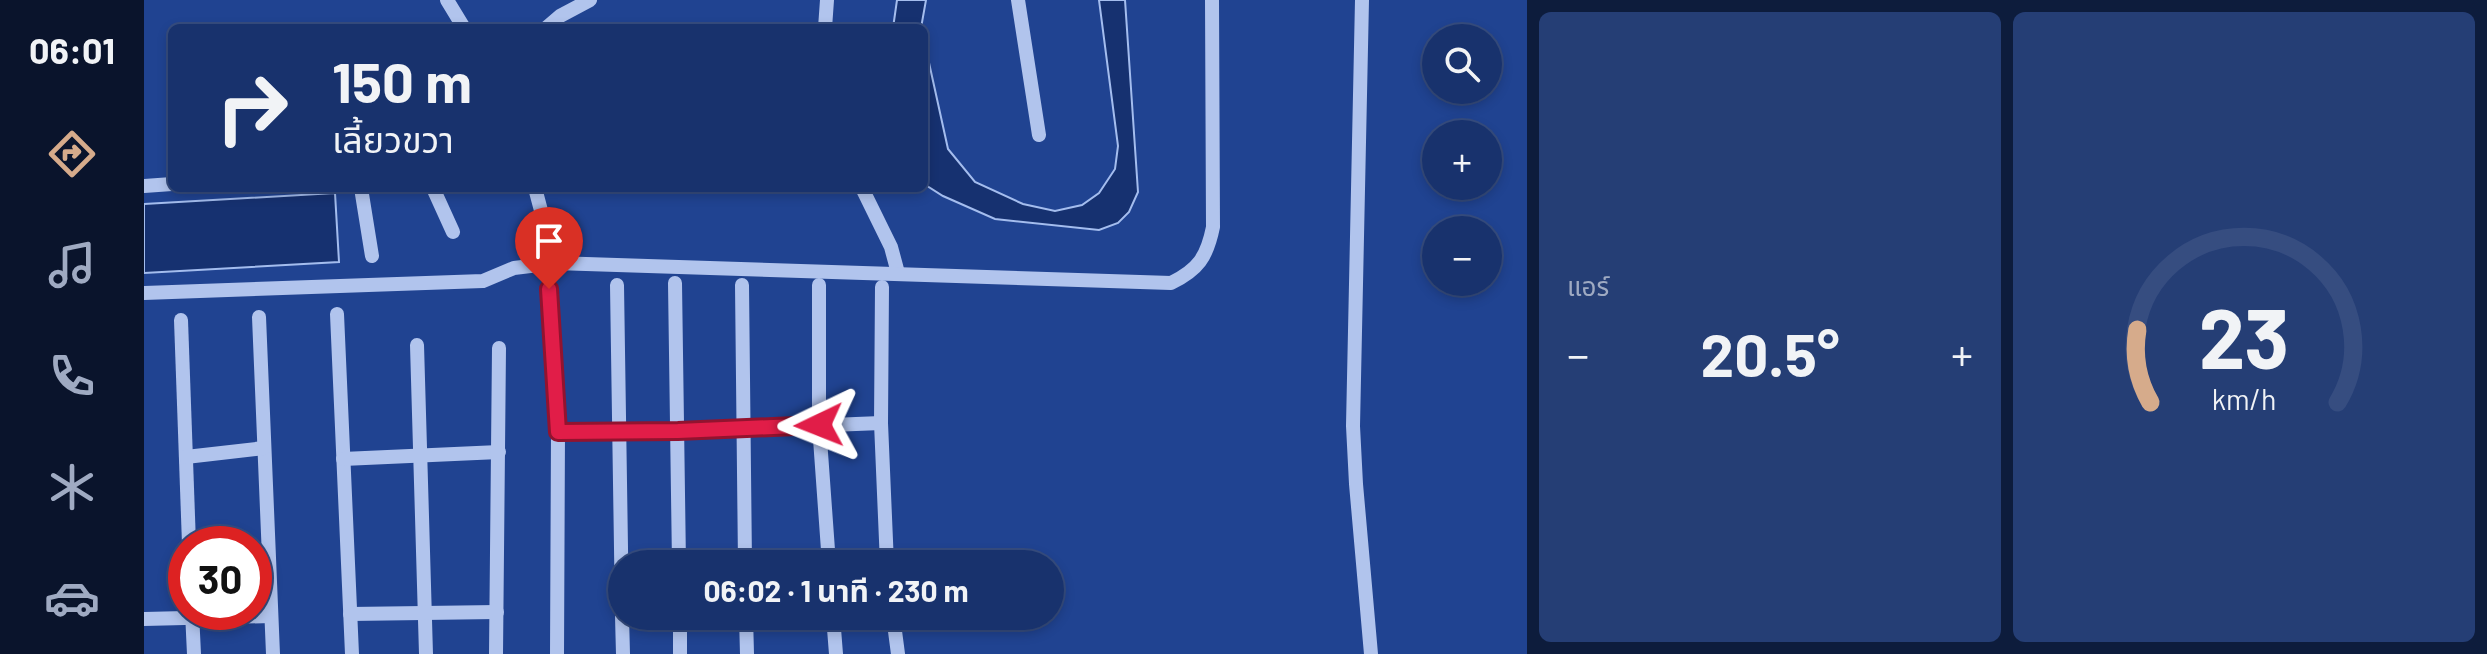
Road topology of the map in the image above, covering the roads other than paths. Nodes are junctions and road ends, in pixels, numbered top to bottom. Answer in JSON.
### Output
{"nodes":[{"id":1,"x":447,"y":0,"type":"edge"},
{"id":2,"x":590,"y":0,"type":"edge"},
{"id":3,"x":827,"y":0,"type":"edge"},
{"id":4,"x":1018,"y":0,"type":"edge"},
{"id":5,"x":1212,"y":0,"type":"edge"},
{"id":6,"x":1362,"y":0,"type":"edge"},
{"id":7,"x":462,"y":24,"type":"edge"},
{"id":8,"x":551,"y":24,"type":"edge"},
{"id":9,"x":825,"y":24,"type":"edge"},
{"id":10,"x":1039,"y":135,"type":"dead end"},
{"id":11,"x":168,"y":184,"type":"edge"},
{"id":12,"x":144,"y":186,"type":"edge"},
{"id":13,"x":362,"y":192,"type":"edge"},
{"id":14,"x":435,"y":192,"type":"edge"},
{"id":15,"x":536,"y":192,"type":"edge"},
{"id":16,"x":864,"y":192,"type":"edge"},
{"id":17,"x":453,"y":232,"type":"dead end"},
{"id":18,"x":372,"y":256,"type":"dead end"},
{"id":19,"x":555,"y":263,"type":"junction"},
{"id":20,"x":898,"y":273,"type":"junction"},
{"id":21,"x":675,"y":283,"type":"dead end"},
{"id":22,"x":617,"y":285,"type":"dead end"},
{"id":23,"x":742,"y":285,"type":"dead end"},
{"id":24,"x":819,"y":285,"type":"dead end"},
{"id":25,"x":882,"y":287,"type":"dead end"},
{"id":26,"x":549,"y":289,"type":"dead end"},
{"id":27,"x":144,"y":293,"type":"edge"},
{"id":28,"x":337,"y":314,"type":"dead end"},
{"id":29,"x":259,"y":317,"type":"dead end"},
{"id":30,"x":181,"y":320,"type":"dead end"},
{"id":31,"x":417,"y":345,"type":"dead end"},
{"id":32,"x":499,"y":348,"type":"dead end"},
{"id":33,"x":881,"y":423,"type":"junction"},
{"id":34,"x":819,"y":425,"type":"junction"},
{"id":35,"x":743,"y":428,"type":"junction"},
{"id":36,"x":618,"y":431,"type":"junction"},
{"id":37,"x":678,"y":431,"type":"junction"},
{"id":38,"x":558,"y":432,"type":"junction"},
{"id":39,"x":264,"y":448,"type":"junction"},
{"id":40,"x":499,"y":452,"type":"junction"},
{"id":41,"x":420,"y":455,"type":"junction"},
{"id":42,"x":186,"y":457,"type":"junction"},
{"id":43,"x":343,"y":459,"type":"junction"},
{"id":44,"x":188,"y":526,"type":"edge"},
{"id":45,"x":267,"y":526,"type":"edge"},
{"id":46,"x":621,"y":550,"type":"edge"},
{"id":47,"x":679,"y":550,"type":"edge"},
{"id":48,"x":745,"y":550,"type":"edge"},
{"id":49,"x":828,"y":550,"type":"edge"},
{"id":50,"x":886,"y":550,"type":"edge"},
{"id":51,"x":497,"y":612,"type":"junction"},
{"id":52,"x":425,"y":613,"type":"junction"},
{"id":53,"x":350,"y":614,"type":"junction"},
{"id":54,"x":168,"y":617,"type":"edge"},
{"id":55,"x":144,"y":619,"type":"edge"},
{"id":56,"x":193,"y":630,"type":"edge"},
{"id":57,"x":272,"y":630,"type":"edge"},
{"id":58,"x":622,"y":630,"type":"edge"},
{"id":59,"x":680,"y":630,"type":"edge"},
{"id":60,"x":746,"y":630,"type":"edge"},
{"id":61,"x":834,"y":630,"type":"edge"},
{"id":62,"x":895,"y":630,"type":"edge"},
{"id":63,"x":194,"y":654,"type":"edge"},
{"id":64,"x":273,"y":654,"type":"edge"},
{"id":65,"x":352,"y":654,"type":"edge"},
{"id":66,"x":426,"y":654,"type":"edge"},
{"id":67,"x":496,"y":654,"type":"edge"},
{"id":68,"x":557,"y":654,"type":"edge"},
{"id":69,"x":623,"y":654,"type":"edge"},
{"id":70,"x":680,"y":654,"type":"edge"},
{"id":71,"x":747,"y":654,"type":"edge"},
{"id":72,"x":836,"y":654,"type":"edge"},
{"id":73,"x":898,"y":654,"type":"edge"},
{"id":74,"x":1371,"y":654,"type":"edge"}],
"edges":[{"from":1,"to":7,"type":"street"},
{"from":2,"to":8,"type":"street"},
{"from":3,"to":9,"type":"street"},
{"from":4,"to":10,"type":"street"},
{"from":5,"to":20,"type":"street"},
{"from":6,"to":74,"type":"street"},
{"from":11,"to":12,"type":"street"},
{"from":13,"to":18,"type":"street"},
{"from":14,"to":17,"type":"street"},
{"from":15,"to":19,"type":"street"},
{"from":16,"to":20,"type":"street"},
{"from":19,"to":20,"type":"street"},
{"from":19,"to":27,"type":"street"},
{"from":21,"to":37,"type":"street"},
{"from":22,"to":36,"type":"street"},
{"from":23,"to":35,"type":"street"},
{"from":24,"to":34,"type":"street"},
{"from":25,"to":33,"type":"street"},
{"from":26,"to":38,"type":"street"},
{"from":28,"to":43,"type":"street"},
{"from":29,"to":39,"type":"street"},
{"from":30,"to":42,"type":"street"},
{"from":31,"to":41,"type":"street"},
{"from":32,"to":40,"type":"street"},
{"from":33,"to":34,"type":"street"},
{"from":33,"to":50,"type":"street"},
{"from":34,"to":35,"type":"street"},
{"from":34,"to":49,"type":"street"},
{"from":35,"to":37,"type":"street"},
{"from":35,"to":48,"type":"street"},
{"from":36,"to":37,"type":"street"},
{"from":36,"to":38,"type":"street"},
{"from":36,"to":46,"type":"street"},
{"from":37,"to":47,"type":"street"},
{"from":38,"to":68,"type":"street"},
{"from":39,"to":42,"type":"street"},
{"from":39,"to":45,"type":"street"},
{"from":40,"to":41,"type":"street"},
{"from":40,"to":51,"type":"street"},
{"from":41,"to":43,"type":"street"},
{"from":41,"to":52,"type":"street"},
{"from":42,"to":44,"type":"street"},
{"from":43,"to":53,"type":"street"},
{"from":51,"to":52,"type":"street"},
{"from":51,"to":67,"type":"street"},
{"from":52,"to":53,"type":"street"},
{"from":52,"to":66,"type":"street"},
{"from":53,"to":65,"type":"street"},
{"from":54,"to":55,"type":"street"},
{"from":56,"to":63,"type":"street"},
{"from":57,"to":64,"type":"street"},
{"from":58,"to":69,"type":"street"},
{"from":59,"to":70,"type":"street"},
{"from":60,"to":71,"type":"street"},
{"from":61,"to":72,"type":"street"},
{"from":62,"to":73,"type":"street"}]}
